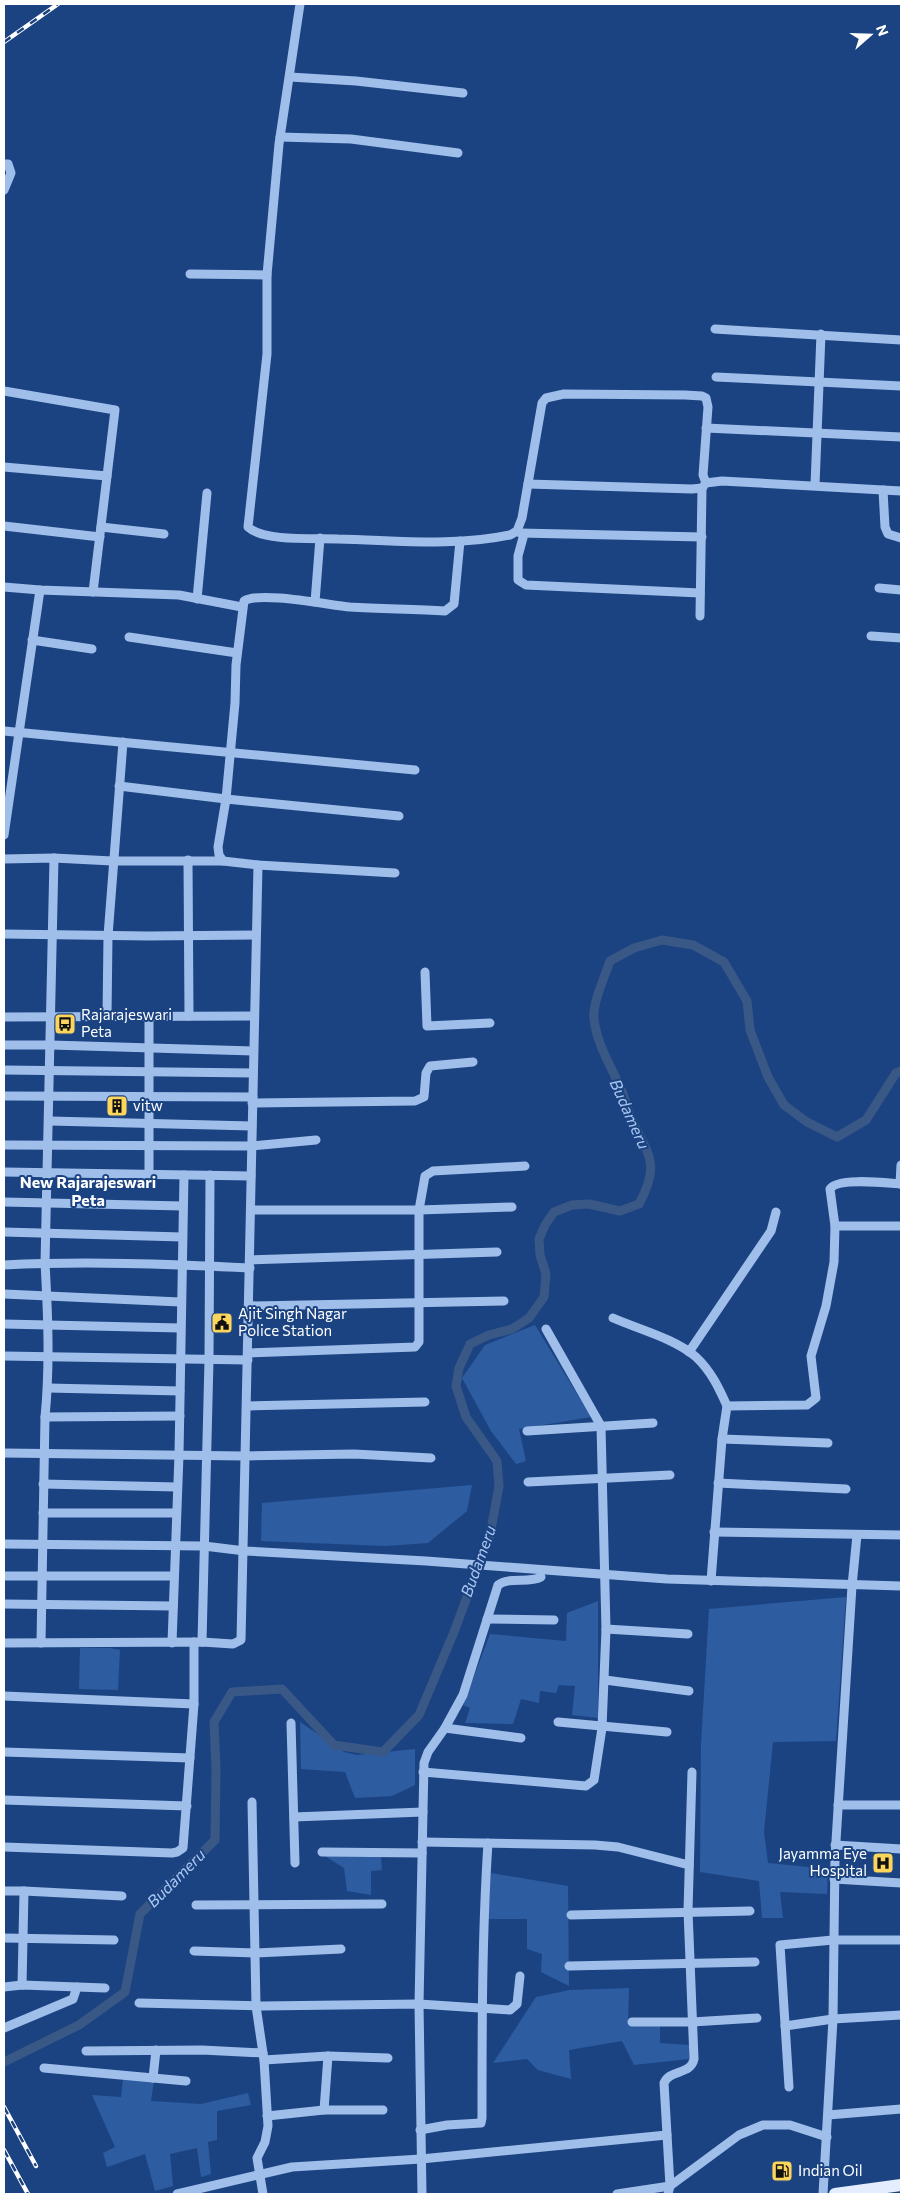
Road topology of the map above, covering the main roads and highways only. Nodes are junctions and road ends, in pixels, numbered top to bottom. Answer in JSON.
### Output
{"nodes":[{"id":1,"x":901,"y":2185,"type":"edge"},
{"id":2,"x":835,"y":2194,"type":"edge"}],
"edges":[{"from":1,"to":2,"type":"main road"}]}
